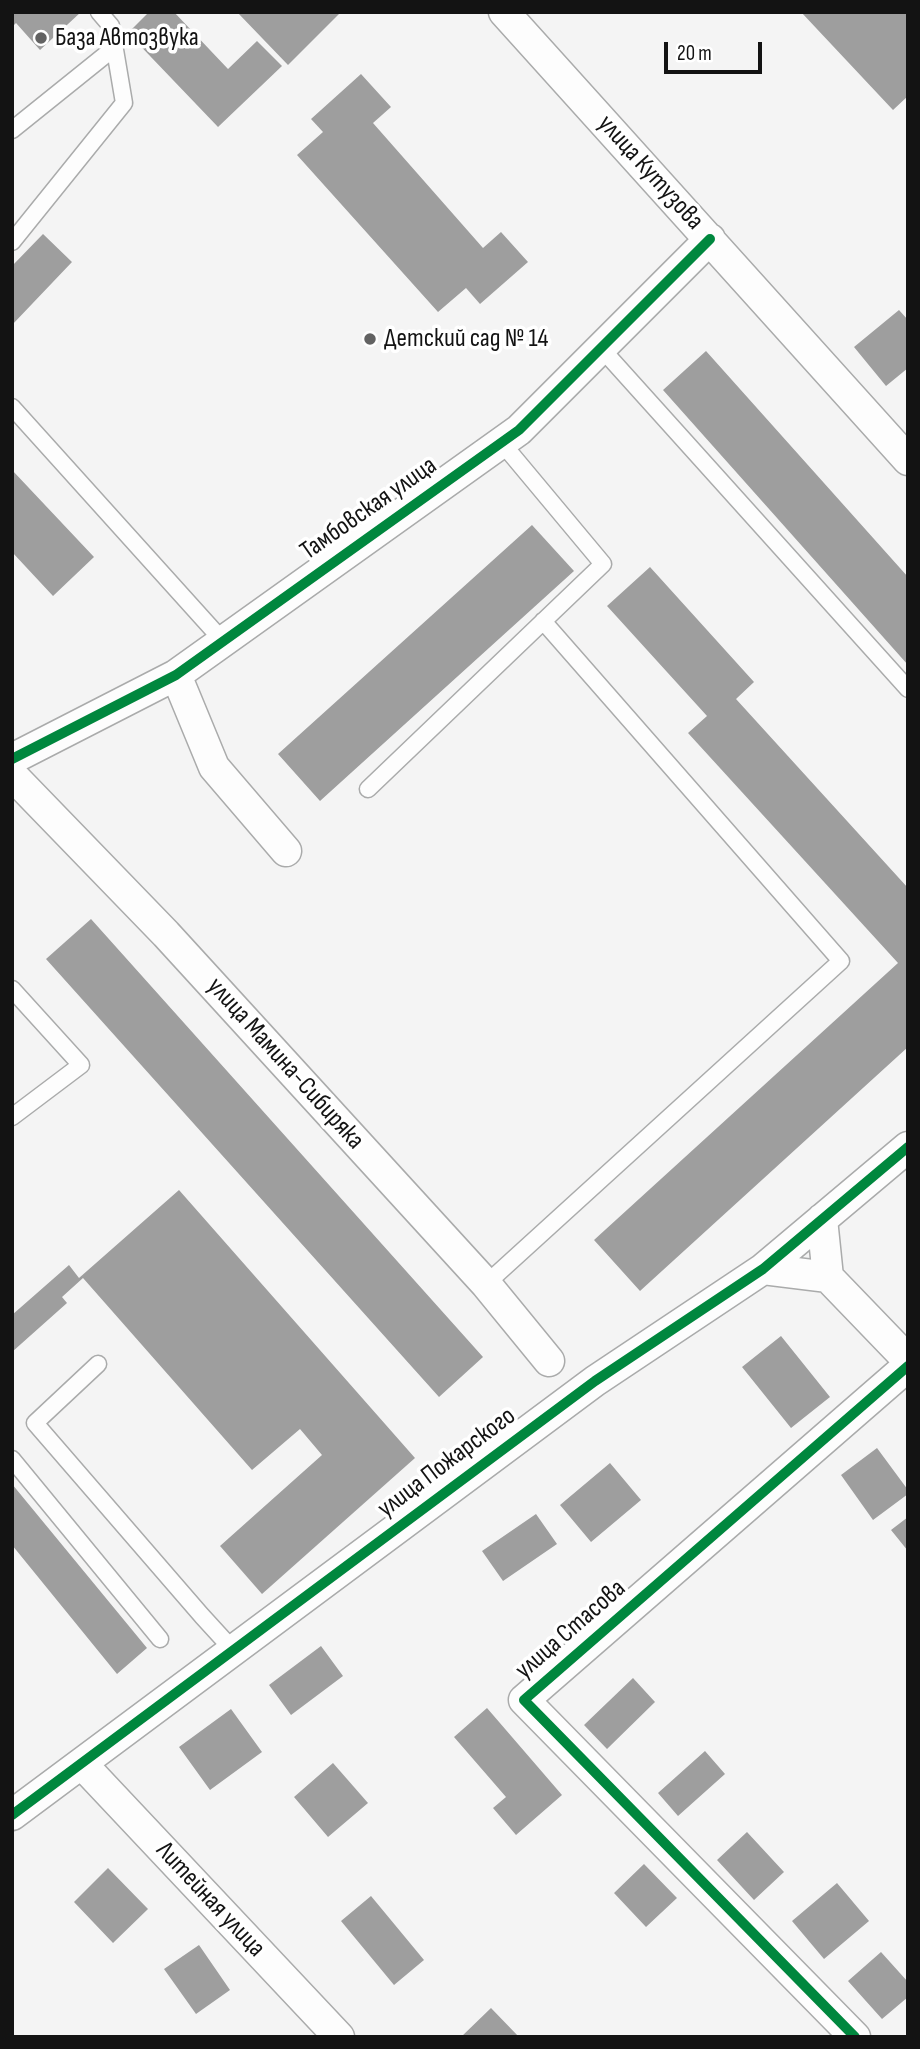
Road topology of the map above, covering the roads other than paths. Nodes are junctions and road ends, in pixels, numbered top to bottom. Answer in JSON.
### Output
{"nodes":[{"id":1,"x":99,"y":12,"type":"edge"},
{"id":2,"x":504,"y":12,"type":"edge"},
{"id":3,"x":114,"y":48,"type":"junction"},
{"id":4,"x":12,"y":130,"type":"edge"},
{"id":5,"x":710,"y":239,"type":"junction"},
{"id":6,"x":12,"y":242,"type":"edge"},
{"id":7,"x":601,"y":348,"type":"junction"},
{"id":8,"x":12,"y":407,"type":"edge"},
{"id":9,"x":502,"y":443,"type":"junction"},
{"id":10,"x":906,"y":455,"type":"edge"},
{"id":11,"x":543,"y":621,"type":"junction"},
{"id":12,"x":223,"y":641,"type":"junction"},
{"id":13,"x":176,"y":675,"type":"junction"},
{"id":14,"x":908,"y":689,"type":"edge"},
{"id":15,"x":12,"y":759,"type":"edge"},
{"id":16,"x":12,"y":775,"type":"edge"},
{"id":17,"x":368,"y":789,"type":"dead end"},
{"id":18,"x":286,"y":850,"type":"dead end"},
{"id":19,"x":12,"y":989,"type":"edge"},
{"id":20,"x":12,"y":1117,"type":"edge"},
{"id":21,"x":908,"y":1147,"type":"edge"},
{"id":22,"x":822,"y":1219,"type":"junction"},
{"id":23,"x":763,"y":1269,"type":"junction"},
{"id":24,"x":828,"y":1277,"type":"junction"},
{"id":25,"x":486,"y":1284,"type":"junction"},
{"id":26,"x":908,"y":1360,"type":"edge"},
{"id":27,"x":549,"y":1362,"type":"dead end"},
{"id":28,"x":98,"y":1364,"type":"dead end"},
{"id":29,"x":908,"y":1366,"type":"edge"},
{"id":30,"x":12,"y":1459,"type":"edge"},
{"id":31,"x":160,"y":1639,"type":"dead end"},
{"id":32,"x":234,"y":1651,"type":"junction"},
{"id":33,"x":82,"y":1764,"type":"junction"},
{"id":34,"x":12,"y":1815,"type":"edge"},
{"id":35,"x":339,"y":2037,"type":"edge"},
{"id":36,"x":855,"y":2037,"type":"edge"}],
"edges":[{"from":1,"to":3,"type":"lane"},
{"from":2,"to":5,"type":"street","name":"улица Кутузова"},
{"from":3,"to":4,"type":"lane"},
{"from":3,"to":6,"type":"lane"},
{"from":5,"to":7,"type":"street","name":"Тамбовская улица"},
{"from":5,"to":10,"type":"street","name":"улица Кутузова"},
{"from":7,"to":9,"type":"street","name":"Тамбовская улица"},
{"from":7,"to":14,"type":"lane"},
{"from":8,"to":12,"type":"lane"},
{"from":9,"to":11,"type":"lane"},
{"from":9,"to":12,"type":"street","name":"Тамбовская улица"},
{"from":11,"to":17,"type":"lane"},
{"from":11,"to":25,"type":"lane"},
{"from":12,"to":13,"type":"street","name":"Тамбовская улица"},
{"from":13,"to":15,"type":"street","name":"Тамбовская улица"},
{"from":13,"to":18,"type":"street"},
{"from":16,"to":25,"type":"street","name":"улица Мамина-Сибиряка"},
{"from":19,"to":20,"type":"lane"},
{"from":21,"to":22,"type":"street","name":"улица Пожарского"},
{"from":22,"to":23,"type":"street","name":"улица Пожарского"},
{"from":22,"to":24,"type":"street"},
{"from":23,"to":24,"type":"street"},
{"from":23,"to":32,"type":"street","name":"улица Пожарского"},
{"from":24,"to":26,"type":"street"},
{"from":25,"to":27,"type":"street","name":"улица Мамина-Сибиряка"},
{"from":28,"to":32,"type":"lane"},
{"from":29,"to":36,"type":"street","name":"улица Стасова"},
{"from":30,"to":31,"type":"lane"},
{"from":32,"to":33,"type":"street","name":"улица Пожарского"},
{"from":33,"to":34,"type":"street","name":"улица Пожарского"},
{"from":33,"to":35,"type":"street","name":"Литейная улица"}]}
